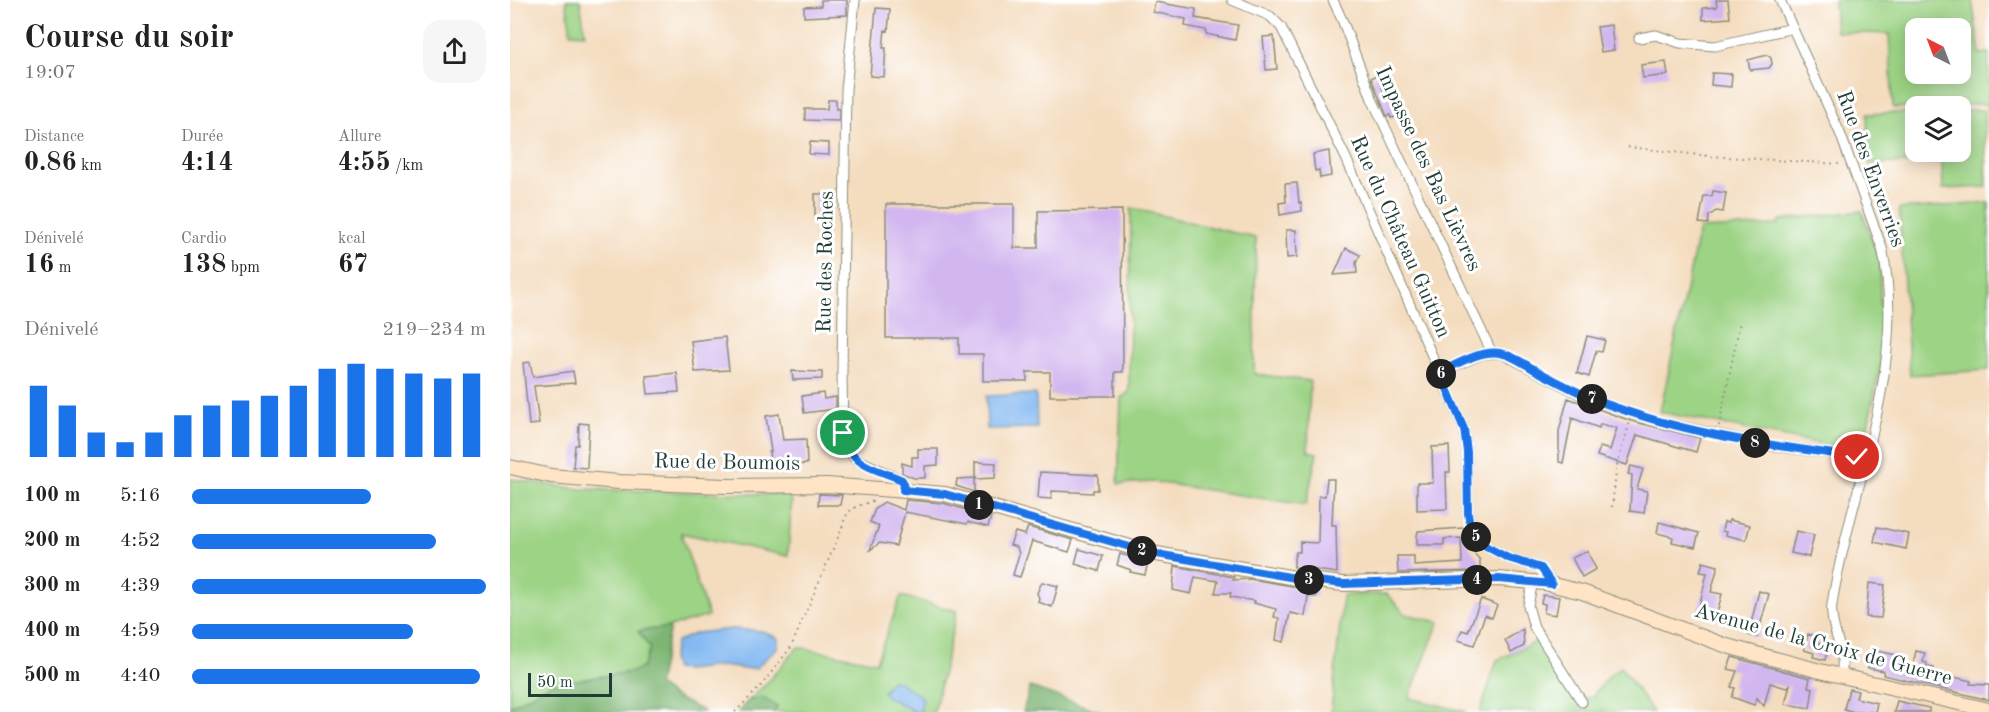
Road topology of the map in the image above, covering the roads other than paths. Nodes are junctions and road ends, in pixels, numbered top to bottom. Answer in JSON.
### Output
{"nodes":[{"id":1,"x":855,"y":0,"type":"edge"},
{"id":2,"x":1232,"y":0,"type":"edge"},
{"id":3,"x":1333,"y":0,"type":"edge"},
{"id":4,"x":1780,"y":0,"type":"edge"},
{"id":5,"x":1793,"y":28,"type":"junction"},
{"id":6,"x":1639,"y":38,"type":"dead end"},
{"id":7,"x":1492,"y":353,"type":"junction"},
{"id":8,"x":1440,"y":372,"type":"junction"},
{"id":9,"x":1866,"y":458,"type":"junction"},
{"id":10,"x":510,"y":467,"type":"edge"},
{"id":11,"x":903,"y":490,"type":"junction"},
{"id":12,"x":1544,"y":583,"type":"junction"},
{"id":13,"x":1841,"y":675,"type":"junction"},
{"id":14,"x":1582,"y":702,"type":"dead end"},
{"id":15,"x":1989,"y":710,"type":"edge"}],
"edges":[{"from":1,"to":11,"type":"street","name":"Rue des Roches"},
{"from":2,"to":8,"type":"street","name":"Rue du Château Guitton"},
{"from":3,"to":7,"type":"street","name":"Impasse des Bas Lièvres"},
{"from":4,"to":5,"type":"street","name":"Rue des Enverries"},
{"from":5,"to":6,"type":"street"},
{"from":5,"to":9,"type":"street","name":"Rue des Enverries"},
{"from":7,"to":8,"type":"street"},
{"from":7,"to":9,"type":"street"},
{"from":8,"to":12,"type":"street","name":"Rue du Château Guitton"},
{"from":9,"to":13,"type":"street","name":"Rue des Enverries"},
{"from":10,"to":11,"type":"street","name":"Rue de Boumois"},
{"from":11,"to":12,"type":"street","name":"Rue de Boumois"},
{"from":12,"to":13,"type":"street","name":"Avenue de la Croix de Guerre"},
{"from":12,"to":14,"type":"street"},
{"from":13,"to":15,"type":"street","name":"Avenue de la Croix de Guerre"}]}
